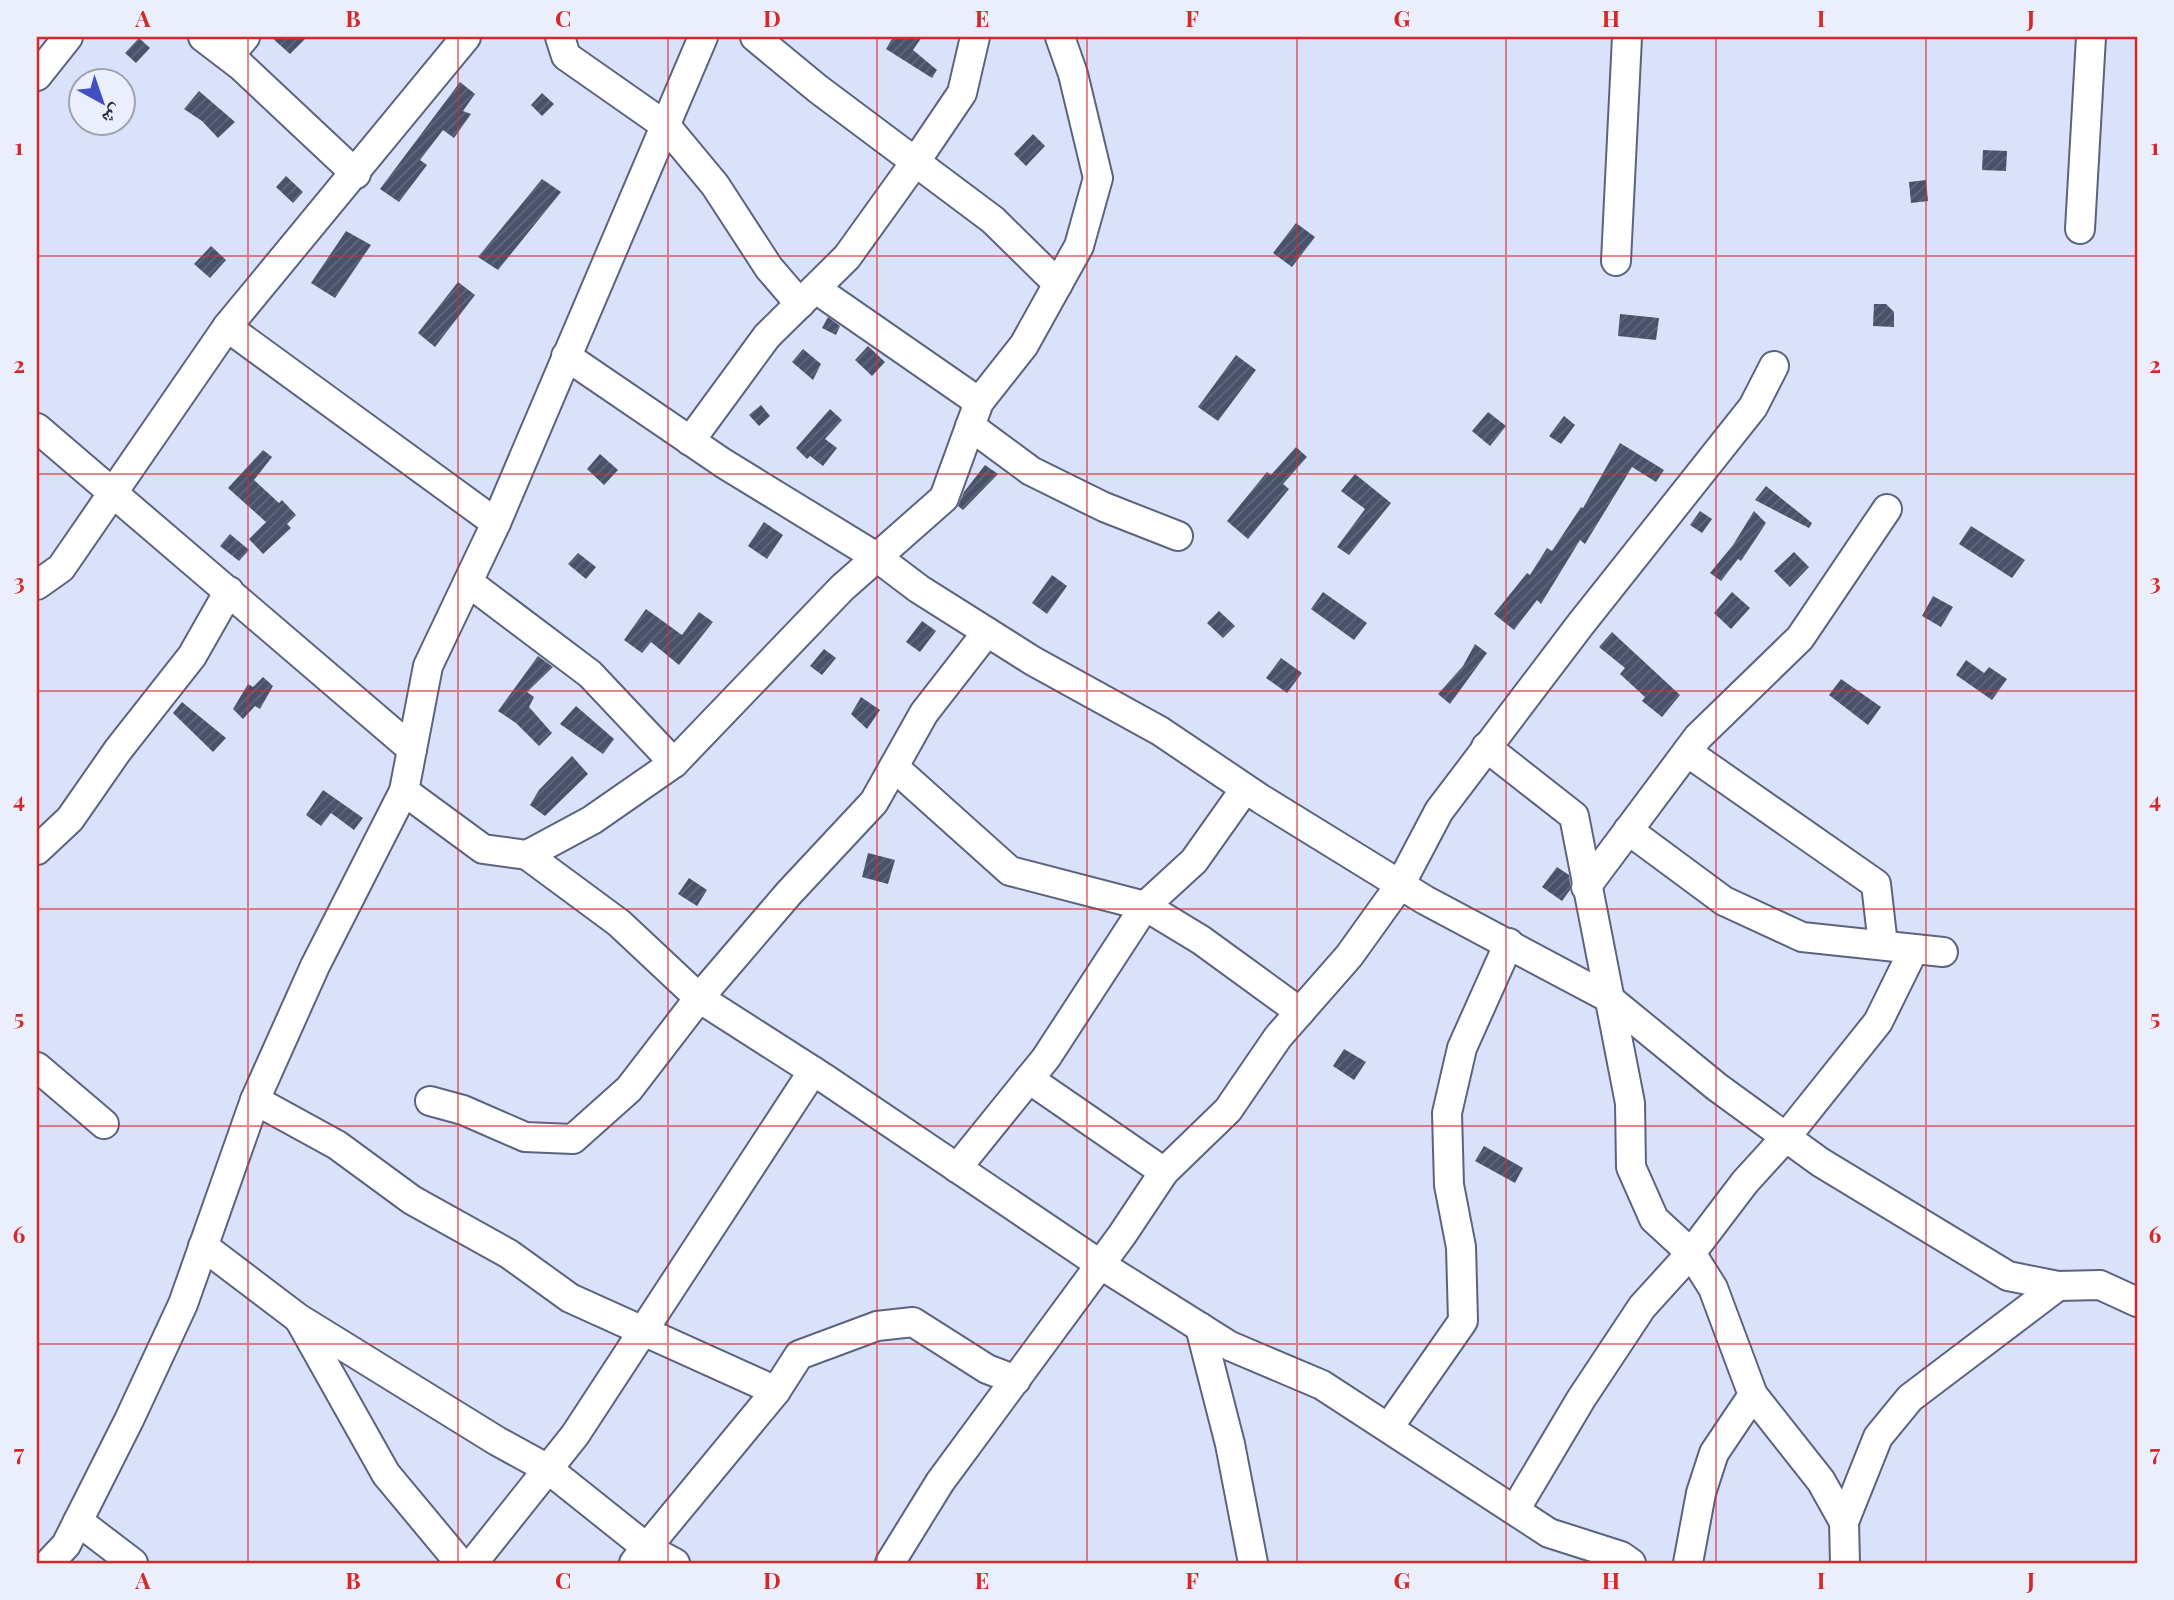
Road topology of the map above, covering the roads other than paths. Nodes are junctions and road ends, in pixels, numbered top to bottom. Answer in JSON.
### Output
{"nodes":[{"id":1,"x":68,"y":37,"type":"edge"},
{"id":2,"x":203,"y":37,"type":"edge"},
{"id":3,"x":560,"y":37,"type":"edge"},
{"id":4,"x":703,"y":37,"type":"edge"},
{"id":5,"x":755,"y":37,"type":"edge"},
{"id":6,"x":975,"y":37,"type":"edge"},
{"id":7,"x":1060,"y":37,"type":"edge"},
{"id":8,"x":1627,"y":37,"type":"edge"},
{"id":9,"x":2091,"y":37,"type":"edge"},
{"id":10,"x":453,"y":41,"type":"edge"},
{"id":11,"x":237,"y":47,"type":"edge"},
{"id":12,"x":37,"y":76,"type":"edge"},
{"id":13,"x":666,"y":126,"type":"junction"},
{"id":14,"x":916,"y":161,"type":"junction"},
{"id":15,"x":356,"y":174,"type":"junction"},
{"id":16,"x":2080,"y":229,"type":"dead end"},
{"id":17,"x":1616,"y":261,"type":"dead end"},
{"id":18,"x":1058,"y":284,"type":"junction"},
{"id":19,"x":808,"y":296,"type":"junction"},
{"id":20,"x":228,"y":327,"type":"junction"},
{"id":21,"x":566,"y":356,"type":"junction"},
{"id":22,"x":1774,"y":366,"type":"dead end"},
{"id":23,"x":974,"y":414,"type":"junction"},
{"id":24,"x":37,"y":428,"type":"edge"},
{"id":25,"x":690,"y":441,"type":"junction"},
{"id":26,"x":114,"y":492,"type":"junction"},
{"id":27,"x":1887,"y":509,"type":"dead end"},
{"id":28,"x":496,"y":523,"type":"junction"},
{"id":29,"x":1178,"y":536,"type":"dead end"},
{"id":30,"x":878,"y":558,"type":"junction"},
{"id":31,"x":468,"y":582,"type":"junction"},
{"id":32,"x":37,"y":585,"type":"edge"},
{"id":33,"x":229,"y":591,"type":"junction"},
{"id":34,"x":987,"y":632,"type":"junction"},
{"id":35,"x":1486,"y":747,"type":"junction"},
{"id":36,"x":412,"y":749,"type":"junction"},
{"id":37,"x":1687,"y":752,"type":"junction"},
{"id":38,"x":674,"y":763,"type":"junction"},
{"id":39,"x":894,"y":767,"type":"junction"},
{"id":40,"x":1245,"y":789,"type":"junction"},
{"id":41,"x":404,"y":791,"type":"junction"},
{"id":42,"x":1628,"y":831,"type":"junction"},
{"id":43,"x":37,"y":850,"type":"edge"},
{"id":44,"x":527,"y":855,"type":"junction"},
{"id":45,"x":1400,"y":885,"type":"junction"},
{"id":46,"x":1586,"y":887,"type":"junction"},
{"id":47,"x":1145,"y":906,"type":"junction"},
{"id":48,"x":1508,"y":943,"type":"junction"},
{"id":49,"x":1883,"y":945,"type":"junction"},
{"id":50,"x":1914,"y":949,"type":"junction"},
{"id":51,"x":1943,"y":952,"type":"dead end"},
{"id":52,"x":699,"y":998,"type":"junction"},
{"id":53,"x":1607,"y":998,"type":"junction"},
{"id":54,"x":1300,"y":1012,"type":"junction"},
{"id":55,"x":37,"y":1067,"type":"edge"},
{"id":56,"x":813,"y":1071,"type":"junction"},
{"id":57,"x":1029,"y":1079,"type":"junction"},
{"id":58,"x":255,"y":1100,"type":"junction"},
{"id":59,"x":430,"y":1101,"type":"dead end"},
{"id":60,"x":104,"y":1125,"type":"dead end"},
{"id":61,"x":1786,"y":1137,"type":"junction"},
{"id":62,"x":957,"y":1168,"type":"junction"},
{"id":63,"x":1164,"y":1172,"type":"junction"},
{"id":64,"x":203,"y":1246,"type":"junction"},
{"id":65,"x":1691,"y":1253,"type":"junction"},
{"id":66,"x":1101,"y":1265,"type":"junction"},
{"id":67,"x":2058,"y":1286,"type":"junction"},
{"id":68,"x":2137,"y":1302,"type":"edge"},
{"id":69,"x":298,"y":1318,"type":"junction"},
{"id":70,"x":1200,"y":1327,"type":"junction"},
{"id":71,"x":644,"y":1329,"type":"junction"},
{"id":72,"x":1016,"y":1380,"type":"junction"},
{"id":73,"x":776,"y":1391,"type":"junction"},
{"id":74,"x":1753,"y":1395,"type":"junction"},
{"id":75,"x":1389,"y":1427,"type":"junction"},
{"id":76,"x":548,"y":1469,"type":"junction"},
{"id":77,"x":1515,"y":1510,"type":"junction"},
{"id":78,"x":78,"y":1521,"type":"junction"},
{"id":79,"x":1844,"y":1522,"type":"junction"},
{"id":80,"x":641,"y":1556,"type":"edge"},
{"id":81,"x":49,"y":1563,"type":"edge"},
{"id":82,"x":133,"y":1563,"type":"edge"},
{"id":83,"x":460,"y":1563,"type":"edge"},
{"id":84,"x":473,"y":1563,"type":"edge"},
{"id":85,"x":675,"y":1563,"type":"edge"},
{"id":86,"x":890,"y":1563,"type":"edge"},
{"id":87,"x":1254,"y":1563,"type":"edge"},
{"id":88,"x":1632,"y":1563,"type":"edge"},
{"id":89,"x":1688,"y":1563,"type":"edge"},
{"id":90,"x":1845,"y":1563,"type":"edge"}],
"edges":[{"from":1,"to":12,"type":"street"},
{"from":2,"to":11,"type":"street"},
{"from":3,"to":13,"type":"street"},
{"from":4,"to":13,"type":"street"},
{"from":5,"to":14,"type":"street"},
{"from":6,"to":14,"type":"street"},
{"from":7,"to":18,"type":"street"},
{"from":8,"to":17,"type":"street"},
{"from":9,"to":16,"type":"street"},
{"from":10,"to":15,"type":"street"},
{"from":11,"to":15,"type":"street"},
{"from":13,"to":19,"type":"street"},
{"from":13,"to":21,"type":"street"},
{"from":14,"to":18,"type":"street"},
{"from":14,"to":19,"type":"street"},
{"from":15,"to":20,"type":"street"},
{"from":18,"to":23,"type":"street"},
{"from":19,"to":23,"type":"street"},
{"from":19,"to":25,"type":"street"},
{"from":20,"to":26,"type":"street"},
{"from":20,"to":28,"type":"street"},
{"from":21,"to":25,"type":"street"},
{"from":21,"to":28,"type":"street"},
{"from":22,"to":35,"type":"street"},
{"from":23,"to":29,"type":"street"},
{"from":23,"to":30,"type":"street"},
{"from":24,"to":26,"type":"street"},
{"from":25,"to":30,"type":"street"},
{"from":26,"to":32,"type":"street"},
{"from":26,"to":33,"type":"street"},
{"from":27,"to":37,"type":"street"},
{"from":28,"to":31,"type":"street"},
{"from":30,"to":34,"type":"street"},
{"from":30,"to":38,"type":"street"},
{"from":31,"to":36,"type":"street"},
{"from":31,"to":38,"type":"street"},
{"from":33,"to":36,"type":"street"},
{"from":33,"to":43,"type":"street"},
{"from":34,"to":39,"type":"street"},
{"from":34,"to":40,"type":"street"},
{"from":35,"to":45,"type":"street"},
{"from":35,"to":46,"type":"street"},
{"from":36,"to":41,"type":"street"},
{"from":37,"to":42,"type":"street"},
{"from":37,"to":49,"type":"street"},
{"from":38,"to":44,"type":"street"},
{"from":39,"to":47,"type":"street"},
{"from":39,"to":52,"type":"street"},
{"from":40,"to":45,"type":"street"},
{"from":40,"to":47,"type":"street"},
{"from":41,"to":44,"type":"street"},
{"from":41,"to":58,"type":"street"},
{"from":42,"to":46,"type":"street"},
{"from":42,"to":49,"type":"street"},
{"from":44,"to":52,"type":"street"},
{"from":45,"to":48,"type":"street"},
{"from":45,"to":54,"type":"street"},
{"from":46,"to":53,"type":"street"},
{"from":47,"to":54,"type":"street"},
{"from":47,"to":57,"type":"street"},
{"from":48,"to":53,"type":"street"},
{"from":48,"to":75,"type":"street"},
{"from":49,"to":50,"type":"street"},
{"from":50,"to":51,"type":"street"},
{"from":50,"to":61,"type":"street"},
{"from":52,"to":56,"type":"street"},
{"from":52,"to":59,"type":"street"},
{"from":53,"to":61,"type":"street"},
{"from":53,"to":65,"type":"street"},
{"from":54,"to":63,"type":"street"},
{"from":55,"to":60,"type":"street"},
{"from":56,"to":62,"type":"street"},
{"from":56,"to":71,"type":"street"},
{"from":57,"to":62,"type":"street"},
{"from":57,"to":63,"type":"street"},
{"from":58,"to":64,"type":"street"},
{"from":58,"to":71,"type":"street"},
{"from":61,"to":65,"type":"street"},
{"from":61,"to":67,"type":"street"},
{"from":62,"to":66,"type":"street"},
{"from":63,"to":66,"type":"street"},
{"from":64,"to":69,"type":"street"},
{"from":64,"to":78,"type":"street"},
{"from":65,"to":74,"type":"street"},
{"from":65,"to":77,"type":"street"},
{"from":66,"to":70,"type":"street"},
{"from":66,"to":72,"type":"street"},
{"from":67,"to":68,"type":"street"},
{"from":67,"to":79,"type":"street"},
{"from":69,"to":76,"type":"street"},
{"from":69,"to":83,"type":"street"},
{"from":70,"to":75,"type":"street"},
{"from":70,"to":87,"type":"street"},
{"from":71,"to":73,"type":"street"},
{"from":71,"to":76,"type":"street"},
{"from":72,"to":73,"type":"street"},
{"from":72,"to":86,"type":"street"},
{"from":73,"to":80,"type":"street"},
{"from":74,"to":79,"type":"street"},
{"from":74,"to":89,"type":"street"},
{"from":75,"to":77,"type":"street"},
{"from":76,"to":80,"type":"street"},
{"from":76,"to":84,"type":"street"},
{"from":77,"to":88,"type":"street"},
{"from":78,"to":81,"type":"street"},
{"from":78,"to":82,"type":"street"},
{"from":79,"to":90,"type":"street"},
{"from":80,"to":85,"type":"street"}]}
